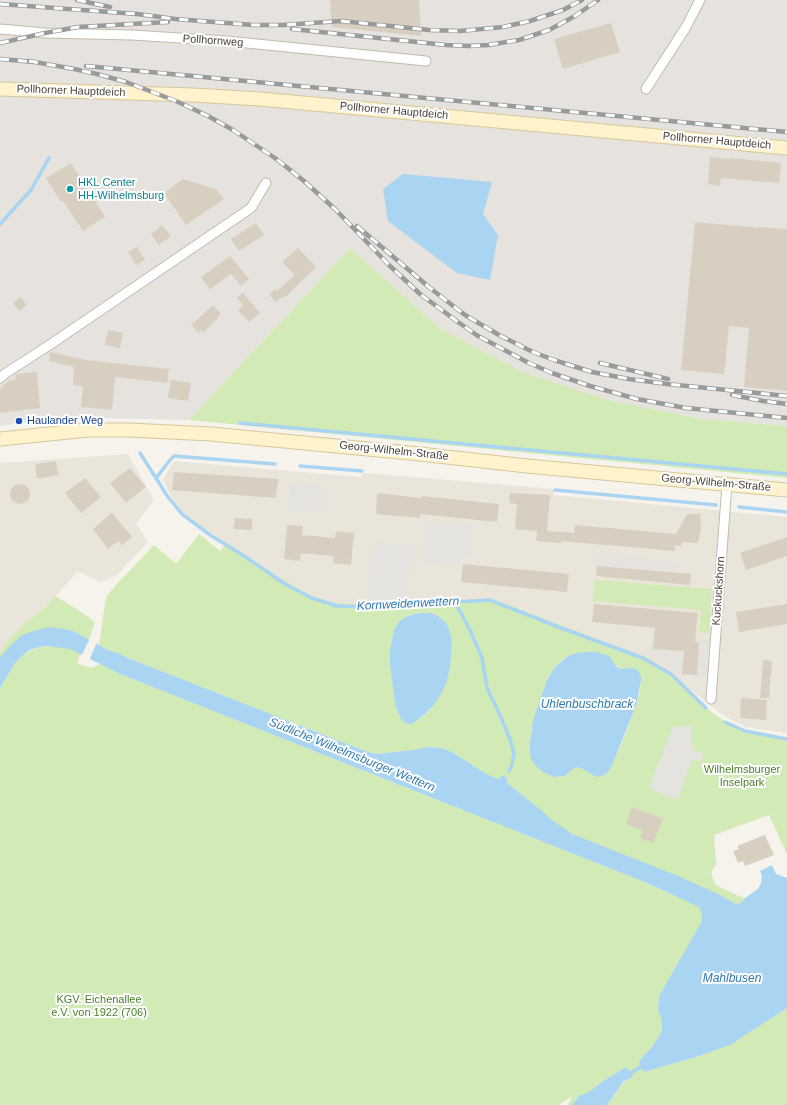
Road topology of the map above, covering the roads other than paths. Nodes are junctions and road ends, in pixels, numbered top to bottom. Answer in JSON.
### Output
{"nodes":[{"id":1,"x":700,"y":0,"type":"edge"},
{"id":2,"x":0,"y":29,"type":"edge"},
{"id":3,"x":426,"y":61,"type":"dead end"},
{"id":4,"x":0,"y":89,"type":"edge"},
{"id":5,"x":646,"y":89,"type":"dead end"},
{"id":6,"x":787,"y":148,"type":"edge"},
{"id":7,"x":266,"y":182,"type":"dead end"},
{"id":8,"x":0,"y":378,"type":"edge"},
{"id":9,"x":0,"y":439,"type":"edge"},
{"id":10,"x":727,"y":484,"type":"junction"},
{"id":11,"x":787,"y":490,"type":"edge"},
{"id":12,"x":711,"y":698,"type":"dead end"}],
"edges":[{"from":1,"to":5,"type":"street"},
{"from":2,"to":3,"type":"street","name":"Pollhornweg"},
{"from":4,"to":6,"type":"main road","name":"Pollhorner Hauptdeich"},
{"from":7,"to":8,"type":"street"},
{"from":9,"to":10,"type":"main road","name":"Georg-Wilhelm-Straße"},
{"from":10,"to":11,"type":"main road","name":"Georg-Wilhelm-Straße"},
{"from":10,"to":12,"type":"street","name":"Kuckuckshorn"}]}
